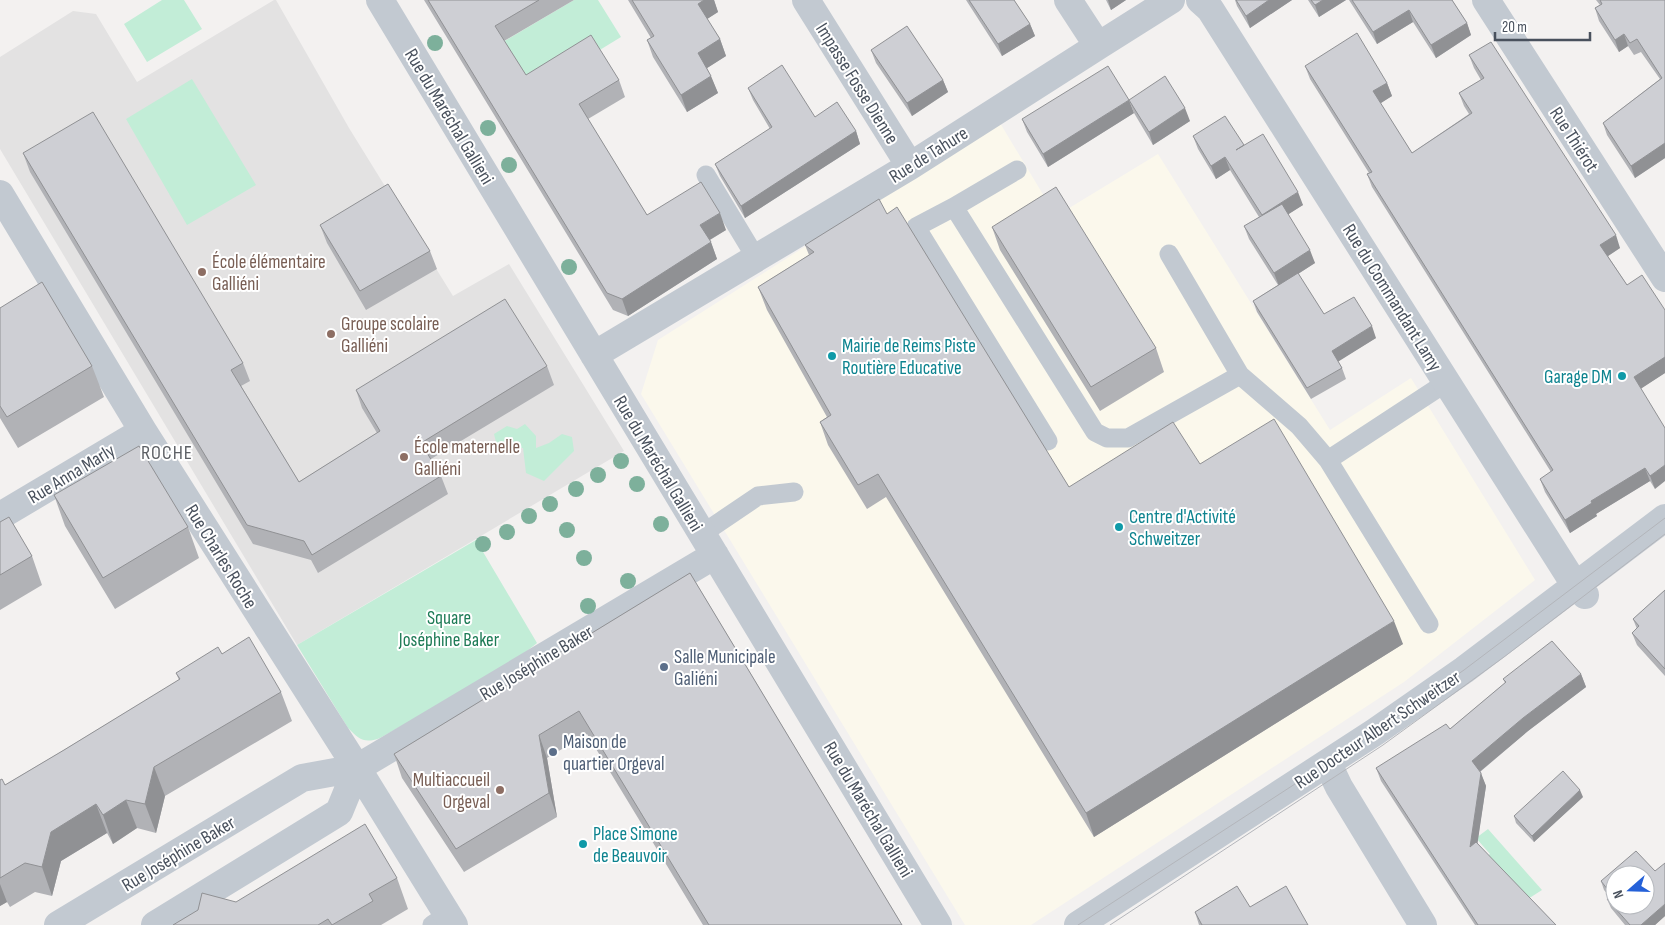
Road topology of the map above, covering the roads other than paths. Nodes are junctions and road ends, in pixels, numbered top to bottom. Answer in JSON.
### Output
{"nodes":[{"id":1,"x":380,"y":0,"type":"edge"},
{"id":2,"x":806,"y":0,"type":"edge"},
{"id":3,"x":1068,"y":0,"type":"edge"},
{"id":4,"x":1171,"y":0,"type":"edge"},
{"id":5,"x":1200,"y":0,"type":"edge"},
{"id":6,"x":1486,"y":0,"type":"edge"},
{"id":7,"x":1098,"y":46,"type":"junction"},
{"id":8,"x":910,"y":166,"type":"junction"},
{"id":9,"x":1017,"y":170,"type":"dead end"},
{"id":10,"x":706,"y":175,"type":"dead end"},
{"id":11,"x":0,"y":194,"type":"edge"},
{"id":12,"x":954,"y":207,"type":"junction"},
{"id":13,"x":1169,"y":254,"type":"dead end"},
{"id":14,"x":756,"y":258,"type":"junction"},
{"id":15,"x":1665,"y":278,"type":"edge"},
{"id":16,"x":594,"y":355,"type":"junction"},
{"id":17,"x":1240,"y":375,"type":"junction"},
{"id":18,"x":1447,"y":382,"type":"junction"},
{"id":19,"x":143,"y":431,"type":"junction"},
{"id":20,"x":1048,"y":441,"type":"dead end"},
{"id":21,"x":1328,"y":460,"type":"junction"},
{"id":22,"x":794,"y":492,"type":"dead end"},
{"id":23,"x":0,"y":516,"type":"edge"},
{"id":24,"x":1665,"y":518,"type":"edge"},
{"id":25,"x":1665,"y":537,"type":"edge"},
{"id":26,"x":709,"y":544,"type":"junction"},
{"id":27,"x":1581,"y":590,"type":"junction"},
{"id":28,"x":1429,"y":624,"type":"dead end"},
{"id":29,"x":357,"y":768,"type":"junction"},
{"id":30,"x":1331,"y":771,"type":"junction"},
{"id":31,"x":444,"y":922,"type":"edge"},
{"id":32,"x":58,"y":925,"type":"edge"},
{"id":33,"x":155,"y":925,"type":"edge"},
{"id":34,"x":938,"y":925,"type":"edge"},
{"id":35,"x":1078,"y":925,"type":"edge"},
{"id":36,"x":1110,"y":925,"type":"edge"},
{"id":37,"x":1423,"y":925,"type":"edge"}],
"edges":[{"from":1,"to":16,"type":"street","name":"Rue du Maréchal Gallieni"},
{"from":2,"to":8,"type":"street","name":"Impasse Fosse Dienne"},
{"from":3,"to":7,"type":"street"},
{"from":4,"to":7,"type":"street"},
{"from":5,"to":18,"type":"street","name":"Rue du Commandant Lamy"},
{"from":6,"to":15,"type":"street","name":"Rue Thiérot"},
{"from":7,"to":8,"type":"street","name":"Rue de Tahure"},
{"from":8,"to":14,"type":"street","name":"Rue de Tahure"},
{"from":9,"to":12,"type":"lane"},
{"from":10,"to":14,"type":"lane"},
{"from":11,"to":19,"type":"street","name":"Rue Charles Roche"},
{"from":12,"to":17,"type":"lane"},
{"from":12,"to":20,"type":"lane"},
{"from":13,"to":17,"type":"lane"},
{"from":14,"to":16,"type":"street","name":"Rue de Tahure"},
{"from":16,"to":26,"type":"street","name":"Rue du Maréchal Gallieni"},
{"from":17,"to":21,"type":"lane"},
{"from":18,"to":21,"type":"lane"},
{"from":18,"to":27,"type":"street","name":"Rue du Commandant Lamy"},
{"from":19,"to":23,"type":"street","name":"Rue Anna Marly"},
{"from":19,"to":29,"type":"street","name":"Rue Charles Roche"},
{"from":21,"to":28,"type":"lane"},
{"from":22,"to":26,"type":"lane"},
{"from":24,"to":27,"type":"street","name":"Rue Docteur Albert Schweitzer"},
{"from":25,"to":27,"type":"street","name":"Rue Docteur Albert Schweitzer"},
{"from":26,"to":29,"type":"street","name":"Rue Joséphine Baker"},
{"from":26,"to":34,"type":"street","name":"Rue du Maréchal Gallieni"},
{"from":27,"to":30,"type":"street","name":"Rue Docteur Albert Schweitzer"},
{"from":29,"to":31,"type":"street","name":"Rue Charles Roche"},
{"from":29,"to":32,"type":"street","name":"Rue Joséphine Baker"},
{"from":29,"to":33,"type":"street"},
{"from":30,"to":35,"type":"street","name":"Rue Docteur Albert Schweitzer"},
{"from":30,"to":36,"type":"street","name":"Rue Docteur Albert Schweitzer"},
{"from":30,"to":37,"type":"street"}]}
